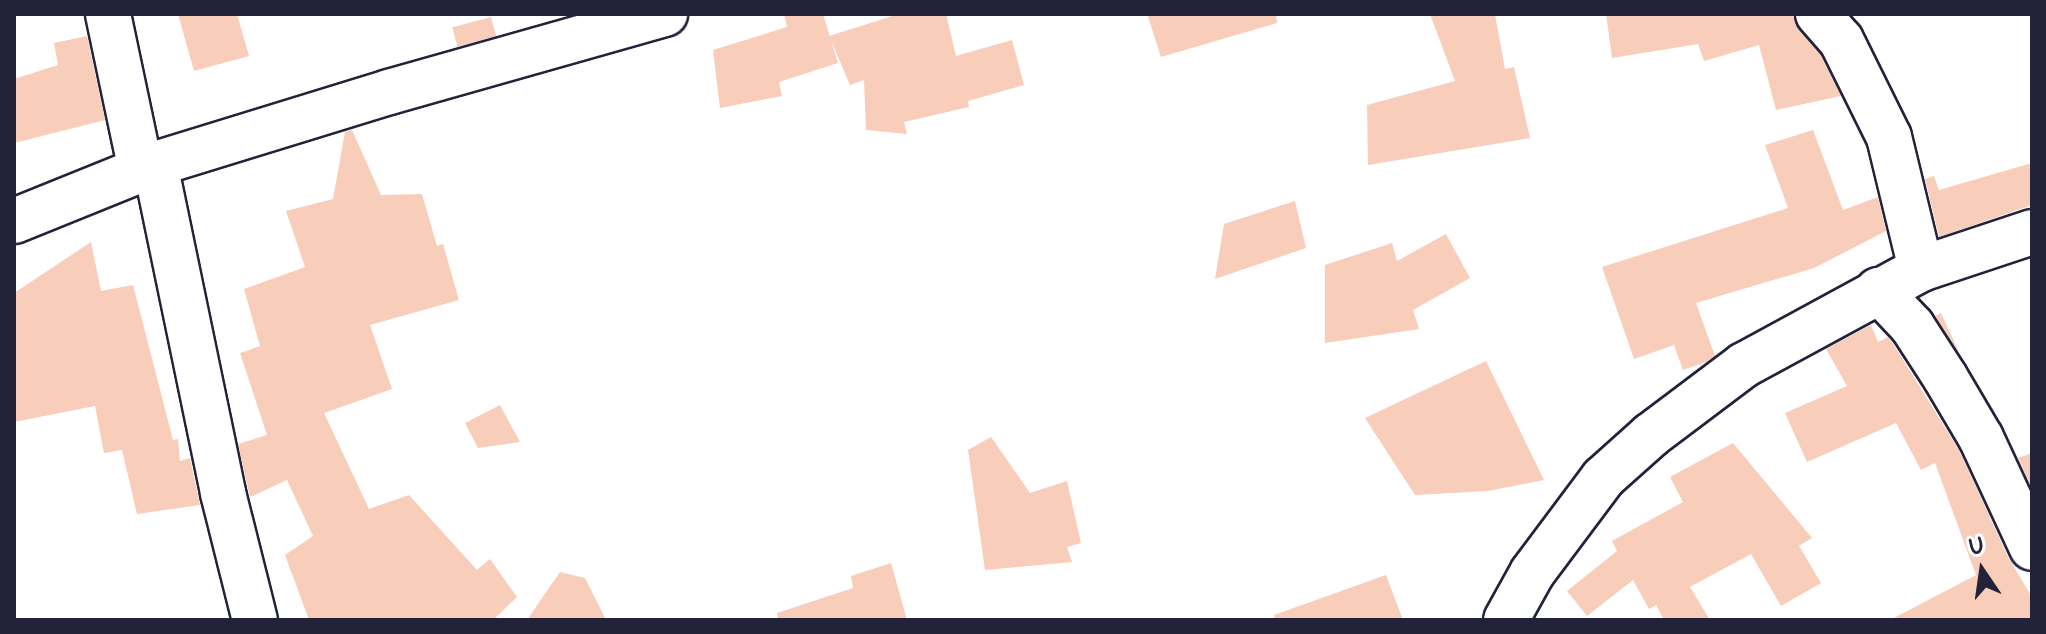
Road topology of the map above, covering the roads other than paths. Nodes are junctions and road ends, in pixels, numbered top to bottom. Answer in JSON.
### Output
{"nodes":[{"id":1,"x":108,"y":14,"type":"edge"},
{"id":2,"x":665,"y":14,"type":"edge"},
{"id":3,"x":1818,"y":14,"type":"edge"},
{"id":4,"x":148,"y":167,"type":"junction"},
{"id":5,"x":14,"y":221,"type":"edge"},
{"id":6,"x":2032,"y":232,"type":"edge"},
{"id":7,"x":1921,"y":269,"type":"junction"},
{"id":8,"x":1878,"y":290,"type":"junction"},
{"id":9,"x":2032,"y":548,"type":"edge"},
{"id":10,"x":255,"y":620,"type":"edge"},
{"id":11,"x":1506,"y":620,"type":"edge"}],
"edges":[{"from":1,"to":4,"type":"street"},
{"from":2,"to":4,"type":"street"},
{"from":3,"to":7,"type":"street"},
{"from":4,"to":5,"type":"street"},
{"from":4,"to":10,"type":"street"},
{"from":6,"to":7,"type":"street"},
{"from":7,"to":8,"type":"street"},
{"from":8,"to":9,"type":"street"},
{"from":8,"to":11,"type":"street"}]}
